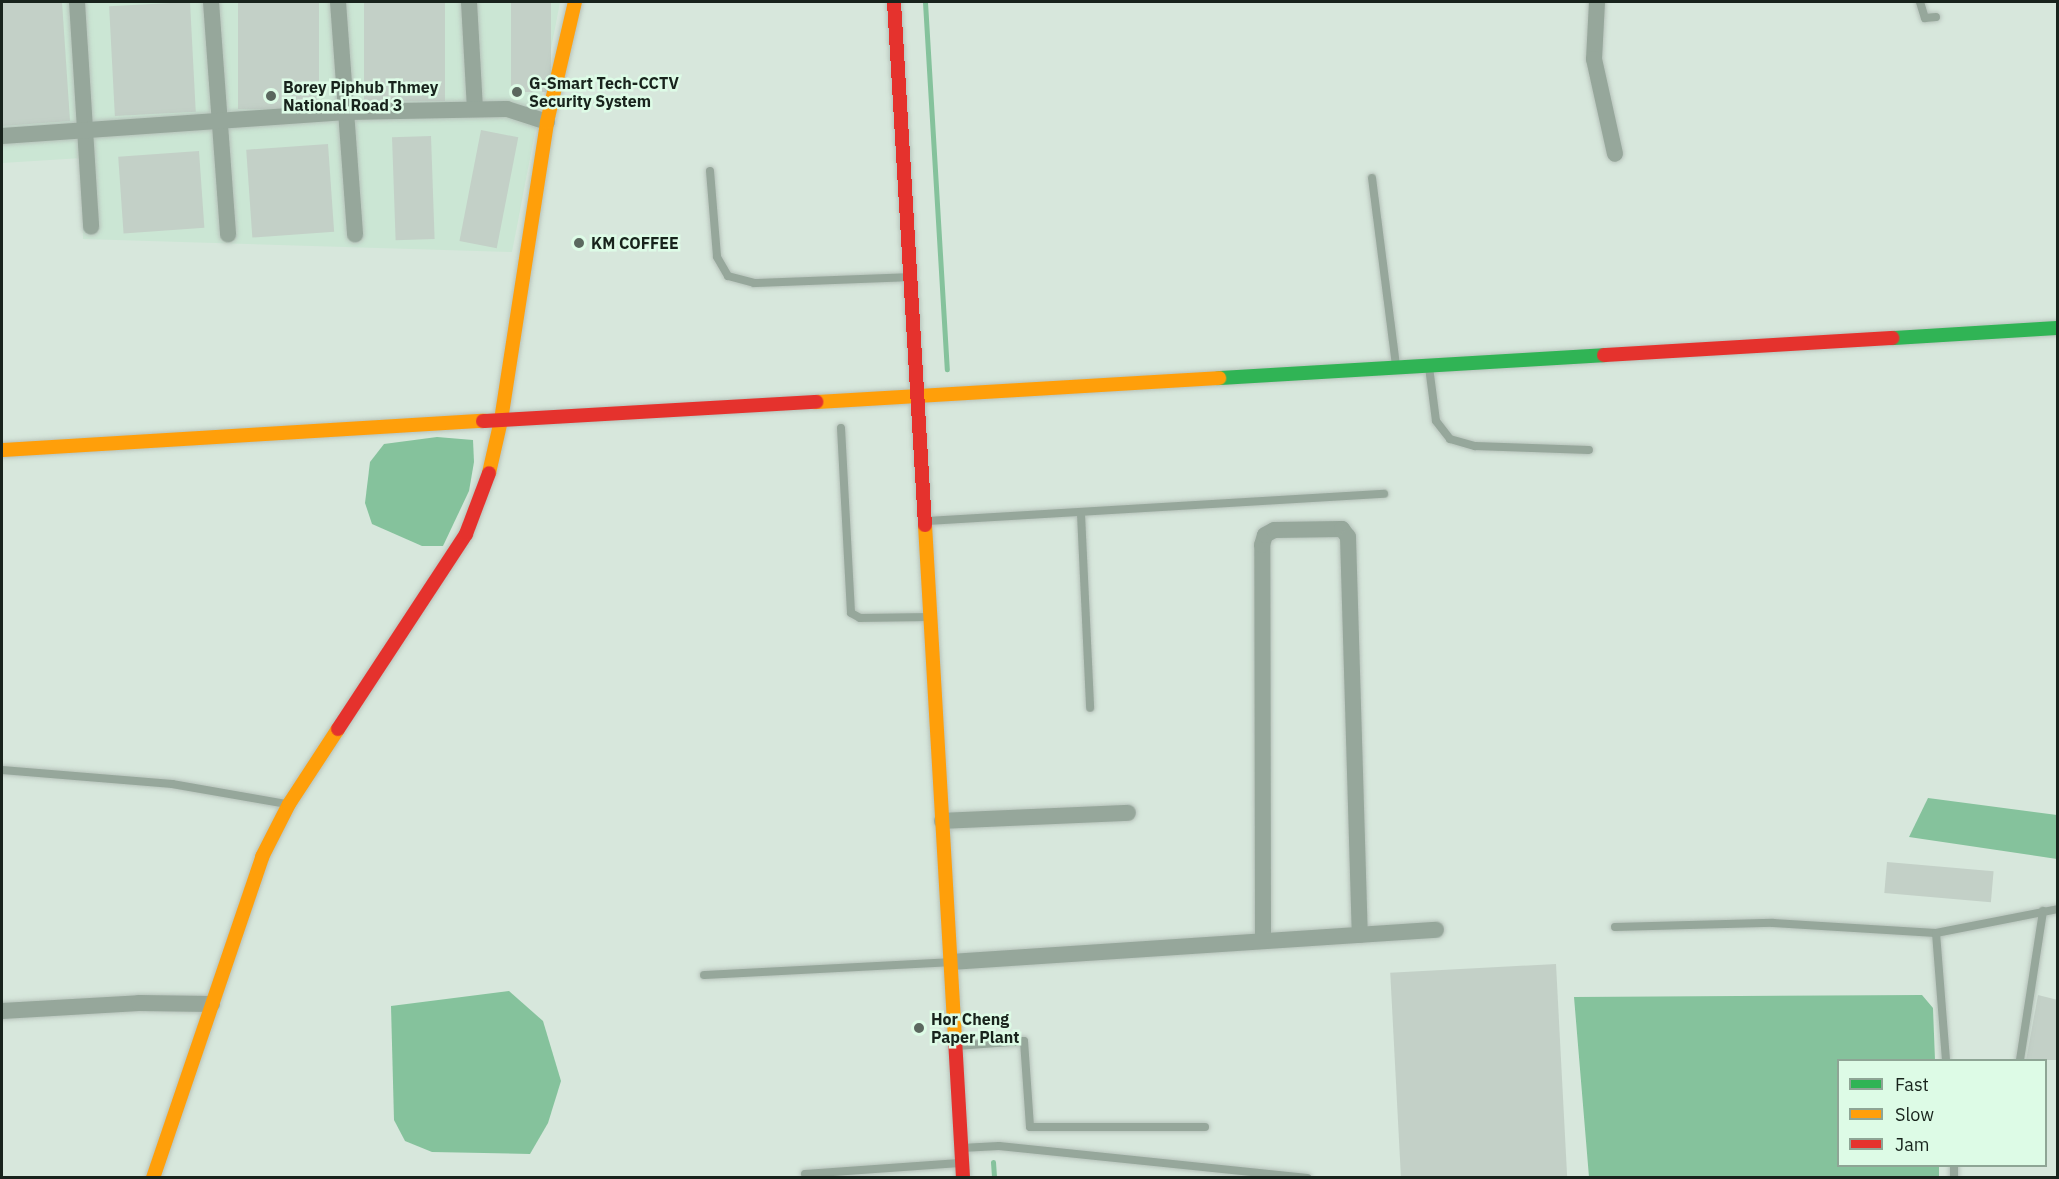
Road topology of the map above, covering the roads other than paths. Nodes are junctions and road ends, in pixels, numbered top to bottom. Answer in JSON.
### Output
{"nodes":[{"id":1,"x":77,"y":2,"type":"edge"},
{"id":2,"x":211,"y":2,"type":"edge"},
{"id":3,"x":338,"y":2,"type":"edge"},
{"id":4,"x":469,"y":2,"type":"edge"},
{"id":5,"x":575,"y":2,"type":"edge"},
{"id":6,"x":894,"y":2,"type":"edge"},
{"id":7,"x":1597,"y":2,"type":"edge"},
{"id":8,"x":1920,"y":2,"type":"edge"},
{"id":9,"x":1936,"y":17,"type":"dead end"},
{"id":10,"x":475,"y":109,"type":"junction"},
{"id":11,"x":346,"y":111,"type":"junction"},
{"id":12,"x":219,"y":122,"type":"junction"},
{"id":13,"x":547,"y":122,"type":"junction"},
{"id":14,"x":87,"y":131,"type":"junction"},
{"id":15,"x":2,"y":136,"type":"edge"},
{"id":16,"x":1615,"y":154,"type":"dead end"},
{"id":17,"x":710,"y":171,"type":"dead end"},
{"id":18,"x":1372,"y":178,"type":"dead end"},
{"id":19,"x":91,"y":227,"type":"dead end"},
{"id":20,"x":228,"y":234,"type":"dead end"},
{"id":21,"x":355,"y":234,"type":"dead end"},
{"id":22,"x":910,"y":277,"type":"junction"},
{"id":23,"x":2058,"y":328,"type":"edge"},
{"id":24,"x":1428,"y":364,"type":"junction"},
{"id":25,"x":1396,"y":366,"type":"junction"},
{"id":26,"x":917,"y":395,"type":"junction"},
{"id":27,"x":501,"y":420,"type":"junction"},
{"id":28,"x":841,"y":428,"type":"dead end"},
{"id":29,"x":2,"y":450,"type":"edge"},
{"id":30,"x":1590,"y":450,"type":"dead end"},
{"id":31,"x":1384,"y":494,"type":"dead end"},
{"id":32,"x":1081,"y":514,"type":"junction"},
{"id":33,"x":924,"y":521,"type":"junction"},
{"id":34,"x":930,"y":617,"type":"junction"},
{"id":35,"x":1090,"y":708,"type":"dead end"},
{"id":36,"x":2,"y":770,"type":"edge"},
{"id":37,"x":289,"y":804,"type":"junction"},
{"id":38,"x":1128,"y":813,"type":"dead end"},
{"id":39,"x":942,"y":821,"type":"junction"},
{"id":40,"x":2058,"y":909,"type":"edge"},
{"id":41,"x":2043,"y":911,"type":"junction"},
{"id":42,"x":1615,"y":927,"type":"dead end"},
{"id":43,"x":1436,"y":930,"type":"dead end"},
{"id":44,"x":1936,"y":933,"type":"junction"},
{"id":45,"x":1360,"y":935,"type":"junction"},
{"id":46,"x":1263,"y":941,"type":"junction"},
{"id":47,"x":951,"y":962,"type":"junction"},
{"id":48,"x":704,"y":975,"type":"dead end"},
{"id":49,"x":213,"y":1004,"type":"junction"},
{"id":50,"x":2,"y":1011,"type":"edge"},
{"id":51,"x":955,"y":1046,"type":"junction"},
{"id":52,"x":1946,"y":1059,"type":"edge"},
{"id":53,"x":2020,"y":1059,"type":"edge"},
{"id":54,"x":1205,"y":1126,"type":"dead end"},
{"id":55,"x":961,"y":1148,"type":"junction"},
{"id":56,"x":962,"y":1163,"type":"junction"},
{"id":57,"x":805,"y":1174,"type":"dead end"},
{"id":58,"x":153,"y":1178,"type":"edge"},
{"id":59,"x":963,"y":1178,"type":"edge"},
{"id":60,"x":1307,"y":1178,"type":"edge"}],
"edges":[{"from":1,"to":14,"type":"street"},
{"from":2,"to":12,"type":"street"},
{"from":3,"to":11,"type":"street"},
{"from":4,"to":10,"type":"street"},
{"from":5,"to":13,"type":"street"},
{"from":6,"to":22,"type":"street"},
{"from":7,"to":16,"type":"street"},
{"from":8,"to":9,"type":"lane"},
{"from":10,"to":11,"type":"street"},
{"from":10,"to":13,"type":"street"},
{"from":11,"to":12,"type":"street"},
{"from":11,"to":21,"type":"street"},
{"from":12,"to":14,"type":"street"},
{"from":12,"to":20,"type":"street"},
{"from":13,"to":27,"type":"street"},
{"from":14,"to":15,"type":"street"},
{"from":14,"to":19,"type":"street"},
{"from":17,"to":22,"type":"lane"},
{"from":18,"to":25,"type":"lane"},
{"from":22,"to":26,"type":"street"},
{"from":23,"to":24,"type":"street"},
{"from":24,"to":25,"type":"street"},
{"from":24,"to":30,"type":"lane"},
{"from":25,"to":26,"type":"street"},
{"from":26,"to":27,"type":"street"},
{"from":26,"to":33,"type":"street"},
{"from":27,"to":29,"type":"street"},
{"from":27,"to":37,"type":"street"},
{"from":28,"to":34,"type":"lane"},
{"from":31,"to":32,"type":"lane"},
{"from":32,"to":33,"type":"lane"},
{"from":32,"to":35,"type":"lane"},
{"from":33,"to":34,"type":"street"},
{"from":34,"to":39,"type":"street"},
{"from":36,"to":37,"type":"lane"},
{"from":37,"to":49,"type":"street"},
{"from":38,"to":39,"type":"street"},
{"from":39,"to":47,"type":"street"},
{"from":40,"to":41,"type":"lane"},
{"from":41,"to":44,"type":"lane"},
{"from":41,"to":53,"type":"lane"},
{"from":42,"to":44,"type":"lane"},
{"from":43,"to":45,"type":"street"},
{"from":44,"to":52,"type":"lane"},
{"from":45,"to":46,"type":"street"},
{"from":45,"to":46,"type":"street"},
{"from":46,"to":47,"type":"street"},
{"from":47,"to":48,"type":"lane"},
{"from":47,"to":51,"type":"street"},
{"from":49,"to":50,"type":"street"},
{"from":49,"to":58,"type":"street"},
{"from":51,"to":54,"type":"lane"},
{"from":51,"to":55,"type":"street"},
{"from":55,"to":56,"type":"street"},
{"from":55,"to":60,"type":"lane"},
{"from":56,"to":57,"type":"lane"},
{"from":56,"to":59,"type":"street"}]}
